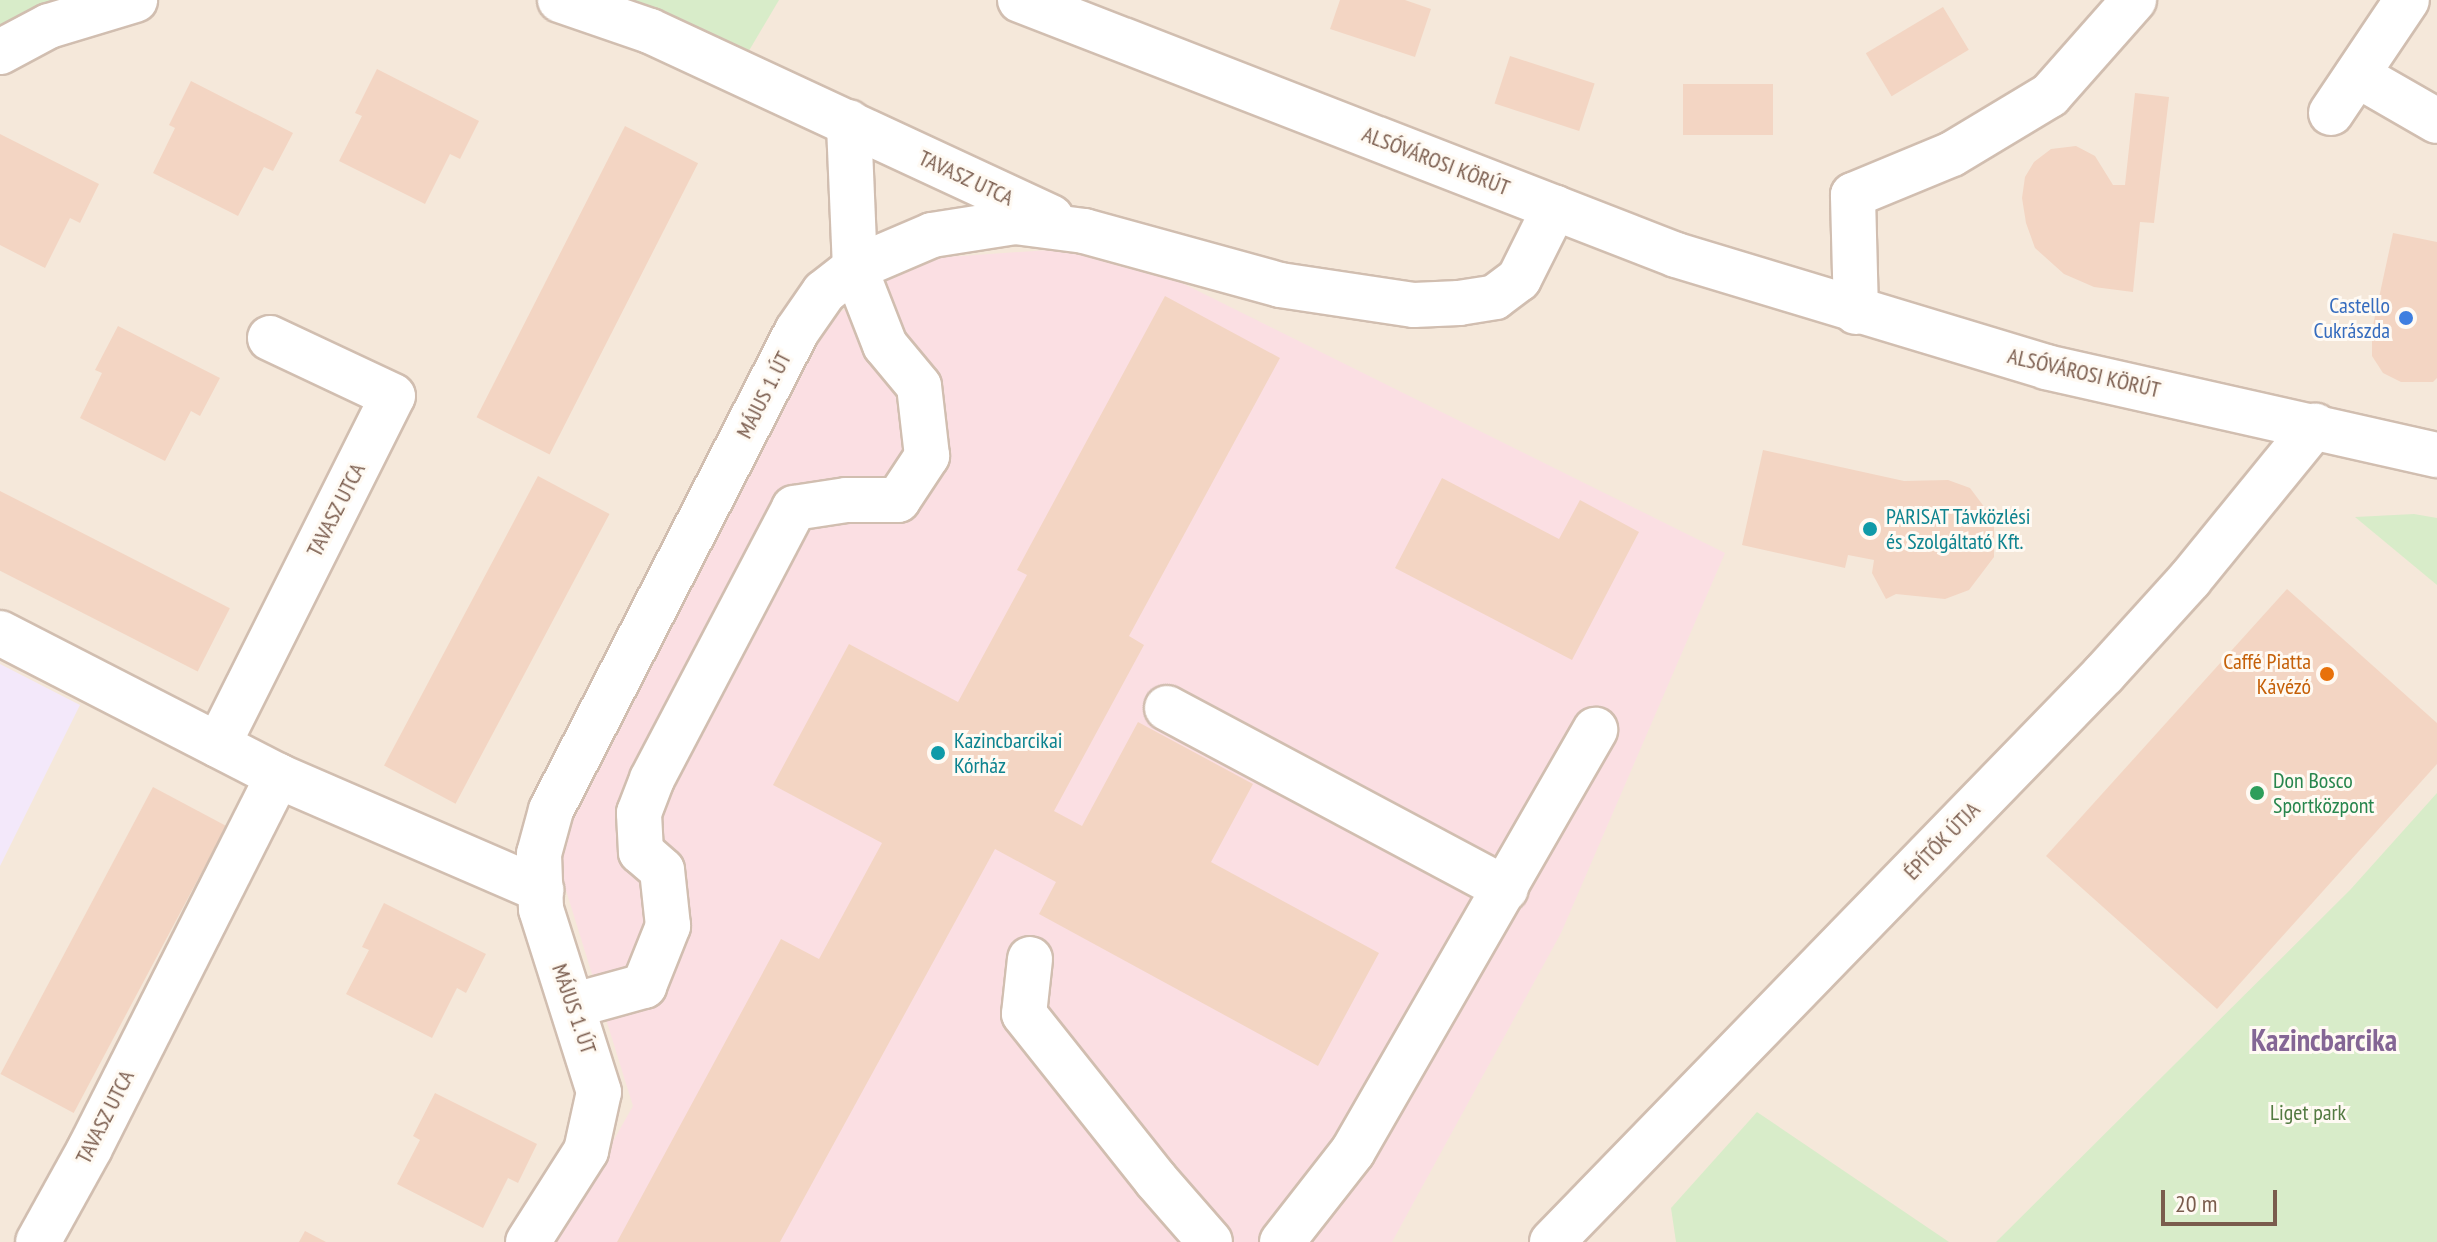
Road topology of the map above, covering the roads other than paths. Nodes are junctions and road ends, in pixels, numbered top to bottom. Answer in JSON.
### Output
{"nodes":[{"id":1,"x":135,"y":0,"type":"edge"},
{"id":2,"x":560,"y":0,"type":"edge"},
{"id":3,"x":1020,"y":0,"type":"edge"},
{"id":4,"x":2134,"y":0,"type":"edge"},
{"id":5,"x":2407,"y":0,"type":"edge"},
{"id":6,"x":0,"y":52,"type":"edge"},
{"id":7,"x":2357,"y":75,"type":"junction"},
{"id":8,"x":2331,"y":113,"type":"dead end"},
{"id":9,"x":2437,"y":121,"type":"edge"},
{"id":10,"x":849,"y":122,"type":"junction"},
{"id":11,"x":1555,"y":207,"type":"junction"},
{"id":12,"x":1084,"y":231,"type":"junction"},
{"id":13,"x":855,"y":268,"type":"junction"},
{"id":14,"x":1856,"y":312,"type":"junction"},
{"id":15,"x":270,"y":338,"type":"dead end"},
{"id":16,"x":2315,"y":426,"type":"junction"},
{"id":17,"x":2437,"y":455,"type":"edge"},
{"id":18,"x":0,"y":633,"type":"edge"},
{"id":19,"x":1167,"y":708,"type":"dead end"},
{"id":20,"x":1595,"y":730,"type":"dead end"},
{"id":21,"x":218,"y":745,"type":"junction"},
{"id":22,"x":278,"y":776,"type":"junction"},
{"id":23,"x":1506,"y":889,"type":"junction"},
{"id":24,"x":541,"y":890,"type":"junction"},
{"id":25,"x":1030,"y":959,"type":"dead end"},
{"id":26,"x":575,"y":1005,"type":"junction"},
{"id":27,"x":38,"y":1242,"type":"edge"},
{"id":28,"x":528,"y":1242,"type":"edge"},
{"id":29,"x":1210,"y":1242,"type":"edge"},
{"id":30,"x":1282,"y":1242,"type":"edge"},
{"id":31,"x":1552,"y":1242,"type":"edge"}],
"edges":[{"from":1,"to":6,"type":"street"},
{"from":2,"to":10,"type":"street","name":"TAVASZ UTCA"},
{"from":3,"to":11,"type":"street","name":"ALSÓVÁROSI KÖRÚT"},
{"from":4,"to":14,"type":"street"},
{"from":5,"to":7,"type":"street"},
{"from":7,"to":8,"type":"street"},
{"from":7,"to":9,"type":"street"},
{"from":10,"to":12,"type":"street","name":"TAVASZ UTCA"},
{"from":10,"to":13,"type":"street"},
{"from":11,"to":12,"type":"street","name":"MÁJUS 1. ÚT"},
{"from":11,"to":14,"type":"street","name":"ALSÓVÁROSI KÖRÚT"},
{"from":12,"to":13,"type":"street","name":"MÁJUS 1. ÚT"},
{"from":13,"to":24,"type":"street","name":"MÁJUS 1. ÚT"},
{"from":13,"to":26,"type":"street"},
{"from":14,"to":16,"type":"street","name":"ALSÓVÁROSI KÖRÚT"},
{"from":15,"to":21,"type":"street","name":"TAVASZ UTCA"},
{"from":16,"to":17,"type":"street","name":"ALSÓVÁROSI KÖRÚT"},
{"from":16,"to":31,"type":"street","name":"ÉPÍTŐK ÚTJA"},
{"from":18,"to":21,"type":"street"},
{"from":19,"to":23,"type":"street"},
{"from":20,"to":23,"type":"street"},
{"from":21,"to":22,"type":"street"},
{"from":22,"to":24,"type":"street"},
{"from":22,"to":27,"type":"street","name":"TAVASZ UTCA"},
{"from":23,"to":30,"type":"street"},
{"from":24,"to":26,"type":"street","name":"MÁJUS 1. ÚT"},
{"from":25,"to":29,"type":"street"},
{"from":26,"to":28,"type":"street","name":"MÁJUS 1. ÚT"}]}
